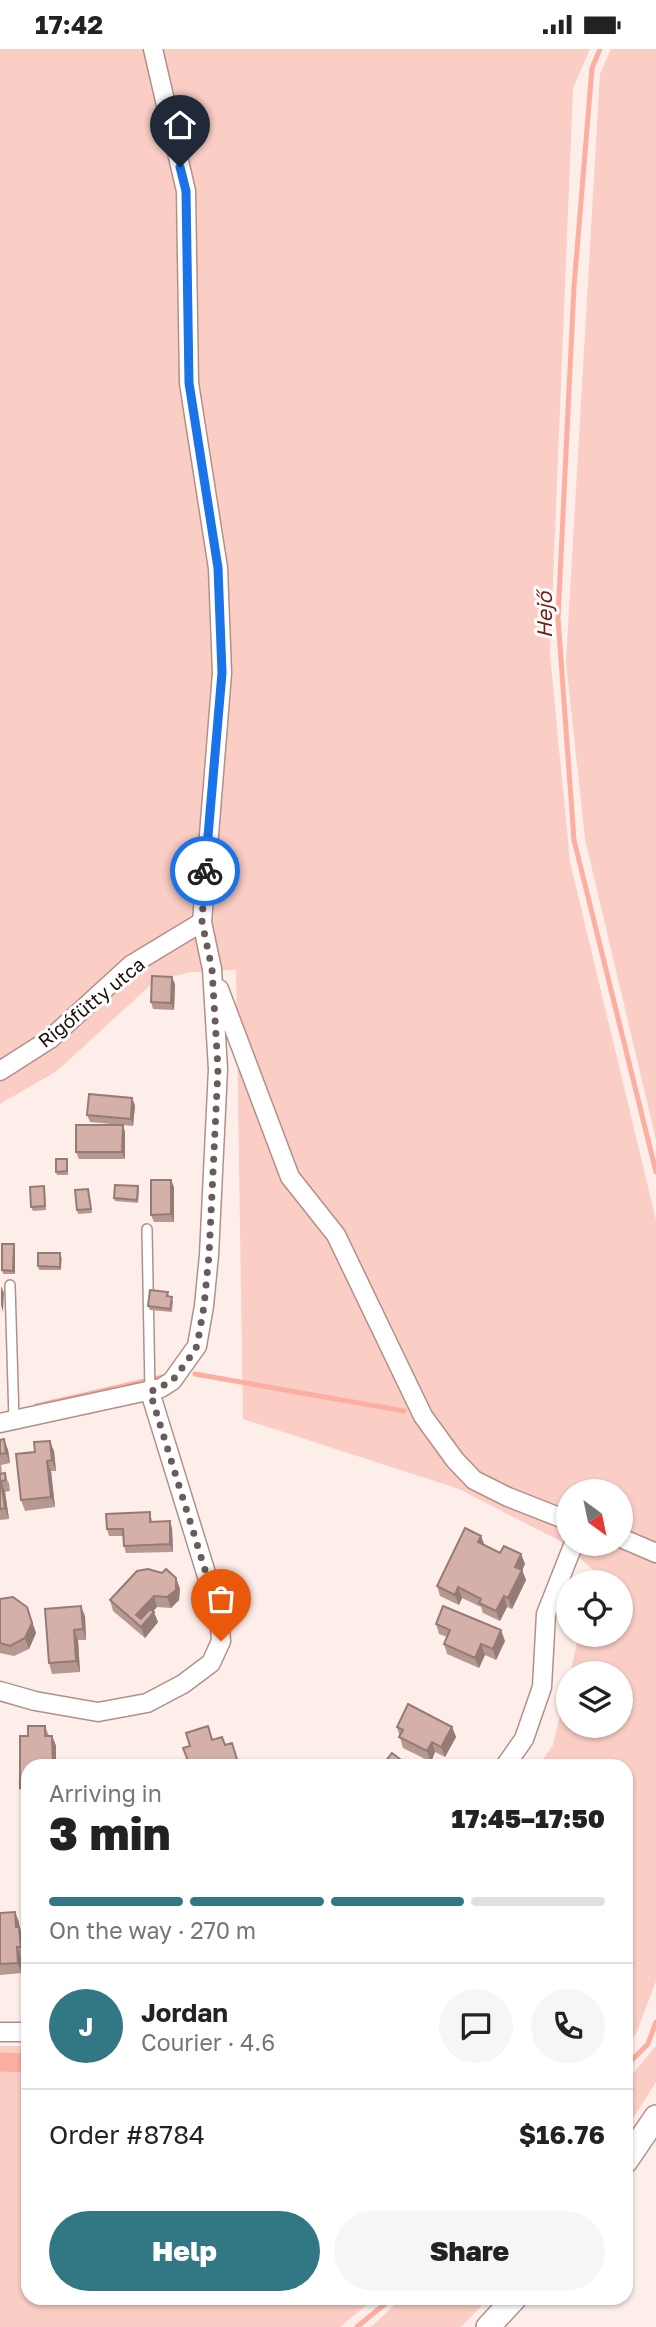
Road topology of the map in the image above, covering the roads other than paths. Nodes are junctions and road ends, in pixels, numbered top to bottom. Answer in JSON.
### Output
{"nodes":[{"id":1,"x":153,"y":49,"type":"edge"},
{"id":2,"x":202,"y":922,"type":"junction"},
{"id":3,"x":212,"y":969,"type":"junction"},
{"id":4,"x":0,"y":1071,"type":"edge"},
{"id":5,"x":147,"y":1229,"type":"dead end"},
{"id":6,"x":10,"y":1286,"type":"dead end"},
{"id":7,"x":155,"y":1390,"type":"junction"},
{"id":8,"x":9,"y":1415,"type":"edge"},
{"id":9,"x":556,"y":1516,"type":"edge"},
{"id":10,"x":634,"y":1544,"type":"edge"},
{"id":11,"x":656,"y":1553,"type":"edge"},
{"id":12,"x":569,"y":1556,"type":"edge"},
{"id":13,"x":0,"y":1691,"type":"edge"},
{"id":14,"x":510,"y":1759,"type":"edge"},
{"id":15,"x":0,"y":2032,"type":"edge"},
{"id":16,"x":21,"y":2032,"type":"edge"},
{"id":17,"x":656,"y":2117,"type":"edge"},
{"id":18,"x":633,"y":2151,"type":"edge"},
{"id":19,"x":508,"y":2305,"type":"edge"},
{"id":20,"x":488,"y":2327,"type":"edge"}],
"edges":[{"from":1,"to":2,"type":"street"},
{"from":2,"to":3,"type":"street"},
{"from":2,"to":4,"type":"street","name":"Rigófütty utca"},
{"from":3,"to":7,"type":"street"},
{"from":3,"to":9,"type":"street"},
{"from":5,"to":7,"type":"lane"},
{"from":6,"to":8,"type":"lane"},
{"from":7,"to":8,"type":"street"},
{"from":7,"to":13,"type":"street"},
{"from":10,"to":11,"type":"street"},
{"from":12,"to":14,"type":"street"},
{"from":15,"to":16,"type":"street"},
{"from":17,"to":18,"type":"street"},
{"from":19,"to":20,"type":"street"}]}
